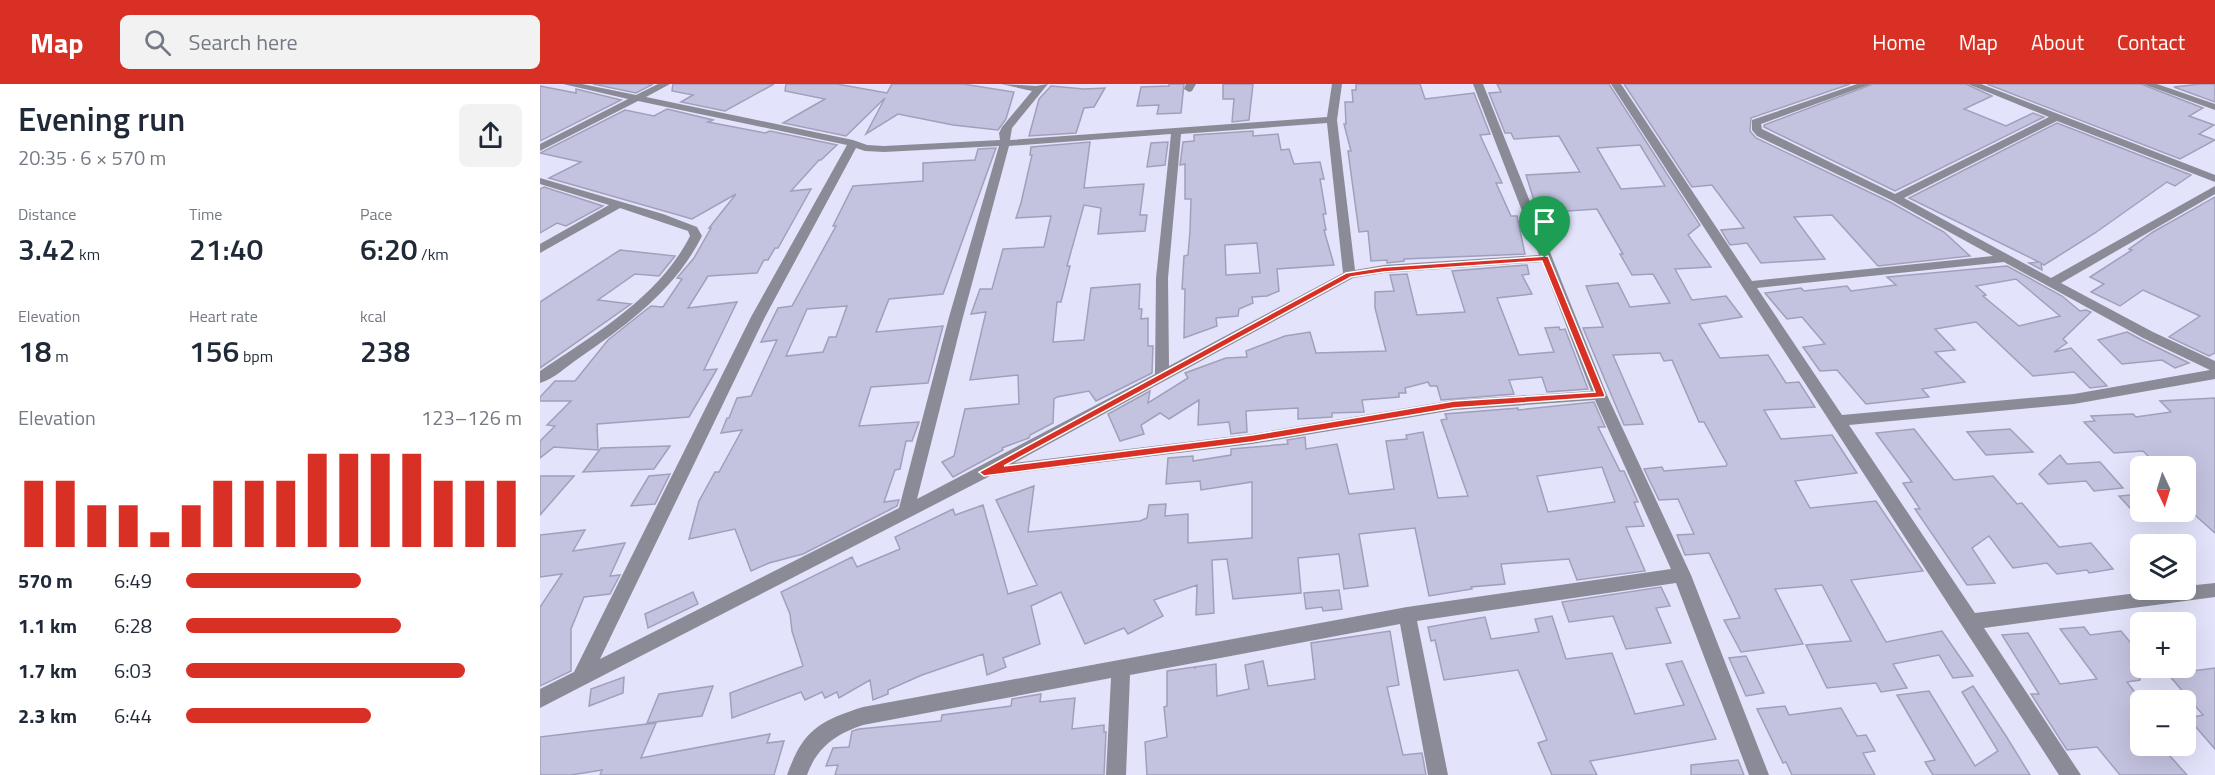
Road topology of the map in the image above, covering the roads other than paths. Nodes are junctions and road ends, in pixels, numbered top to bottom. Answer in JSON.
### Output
{"nodes":[{"id":1,"x":568,"y":84,"type":"edge"},
{"id":2,"x":665,"y":84,"type":"edge"},
{"id":3,"x":1006,"y":84,"type":"edge"},
{"id":4,"x":1337,"y":84,"type":"edge"},
{"id":5,"x":1478,"y":84,"type":"edge"},
{"id":6,"x":1616,"y":84,"type":"edge"},
{"id":7,"x":1866,"y":84,"type":"edge"},
{"id":8,"x":1973,"y":84,"type":"edge"},
{"id":9,"x":2148,"y":84,"type":"edge"},
{"id":10,"x":1040,"y":86,"type":"edge"},
{"id":11,"x":638,"y":97,"type":"junction"},
{"id":12,"x":2215,"y":107,"type":"edge"},
{"id":13,"x":2057,"y":117,"type":"junction"},
{"id":14,"x":1332,"y":120,"type":"junction"},
{"id":15,"x":1176,"y":131,"type":"junction"},
{"id":16,"x":853,"y":143,"type":"junction"},
{"id":17,"x":1005,"y":143,"type":"junction"},
{"id":18,"x":540,"y":148,"type":"edge"},
{"id":19,"x":2215,"y":179,"type":"edge"},
{"id":20,"x":540,"y":181,"type":"edge"},
{"id":21,"x":2215,"y":189,"type":"edge"},
{"id":22,"x":1895,"y":198,"type":"junction"},
{"id":23,"x":619,"y":204,"type":"junction"},
{"id":24,"x":540,"y":249,"type":"edge"},
{"id":25,"x":1545,"y":258,"type":"junction"},
{"id":26,"x":2007,"y":258,"type":"junction"},
{"id":27,"x":1348,"y":275,"type":"junction"},
{"id":28,"x":2051,"y":283,"type":"junction"},
{"id":29,"x":1748,"y":285,"type":"junction"},
{"id":30,"x":2215,"y":368,"type":"edge"},
{"id":31,"x":2215,"y":374,"type":"edge"},
{"id":32,"x":1162,"y":377,"type":"junction"},
{"id":33,"x":540,"y":378,"type":"edge"},
{"id":34,"x":1600,"y":395,"type":"junction"},
{"id":35,"x":1837,"y":421,"type":"junction"},
{"id":36,"x":984,"y":472,"type":"junction"},
{"id":37,"x":906,"y":512,"type":"junction"},
{"id":38,"x":1682,"y":575,"type":"junction"},
{"id":39,"x":2215,"y":590,"type":"edge"},
{"id":40,"x":1407,"y":615,"type":"junction"},
{"id":41,"x":1969,"y":622,"type":"junction"},
{"id":42,"x":1121,"y":669,"type":"junction"},
{"id":43,"x":582,"y":676,"type":"junction"},
{"id":44,"x":540,"y":699,"type":"edge"},
{"id":45,"x":797,"y":775,"type":"edge"},
{"id":46,"x":1116,"y":775,"type":"edge"},
{"id":47,"x":1438,"y":775,"type":"edge"},
{"id":48,"x":1759,"y":775,"type":"edge"},
{"id":49,"x":2071,"y":775,"type":"edge"}],
"edges":[{"from":1,"to":11,"type":"street"},
{"from":2,"to":11,"type":"street"},
{"from":3,"to":10,"type":"street"},
{"from":4,"to":14,"type":"street"},
{"from":5,"to":25,"type":"street"},
{"from":6,"to":29,"type":"street"},
{"from":7,"to":22,"type":"street"},
{"from":8,"to":13,"type":"street"},
{"from":9,"to":12,"type":"street"},
{"from":10,"to":17,"type":"street"},
{"from":11,"to":16,"type":"street"},
{"from":11,"to":18,"type":"street"},
{"from":13,"to":19,"type":"street"},
{"from":13,"to":22,"type":"street"},
{"from":14,"to":15,"type":"street"},
{"from":14,"to":27,"type":"street"},
{"from":15,"to":17,"type":"street"},
{"from":15,"to":32,"type":"street"},
{"from":16,"to":17,"type":"street"},
{"from":16,"to":43,"type":"street"},
{"from":17,"to":37,"type":"street"},
{"from":20,"to":23,"type":"street"},
{"from":21,"to":28,"type":"street"},
{"from":22,"to":26,"type":"street"},
{"from":23,"to":24,"type":"street"},
{"from":23,"to":33,"type":"street"},
{"from":25,"to":27,"type":"street"},
{"from":25,"to":34,"type":"street"},
{"from":26,"to":28,"type":"street"},
{"from":26,"to":29,"type":"street"},
{"from":27,"to":32,"type":"street"},
{"from":28,"to":30,"type":"street"},
{"from":29,"to":35,"type":"street"},
{"from":31,"to":35,"type":"street"},
{"from":32,"to":36,"type":"street"},
{"from":34,"to":36,"type":"street"},
{"from":34,"to":38,"type":"street"},
{"from":35,"to":41,"type":"street"},
{"from":36,"to":37,"type":"street"},
{"from":37,"to":43,"type":"street"},
{"from":38,"to":40,"type":"street"},
{"from":38,"to":48,"type":"street"},
{"from":39,"to":41,"type":"street"},
{"from":40,"to":42,"type":"street"},
{"from":40,"to":47,"type":"street"},
{"from":41,"to":49,"type":"street"},
{"from":42,"to":45,"type":"street"},
{"from":42,"to":46,"type":"street"},
{"from":43,"to":44,"type":"street"}]}
